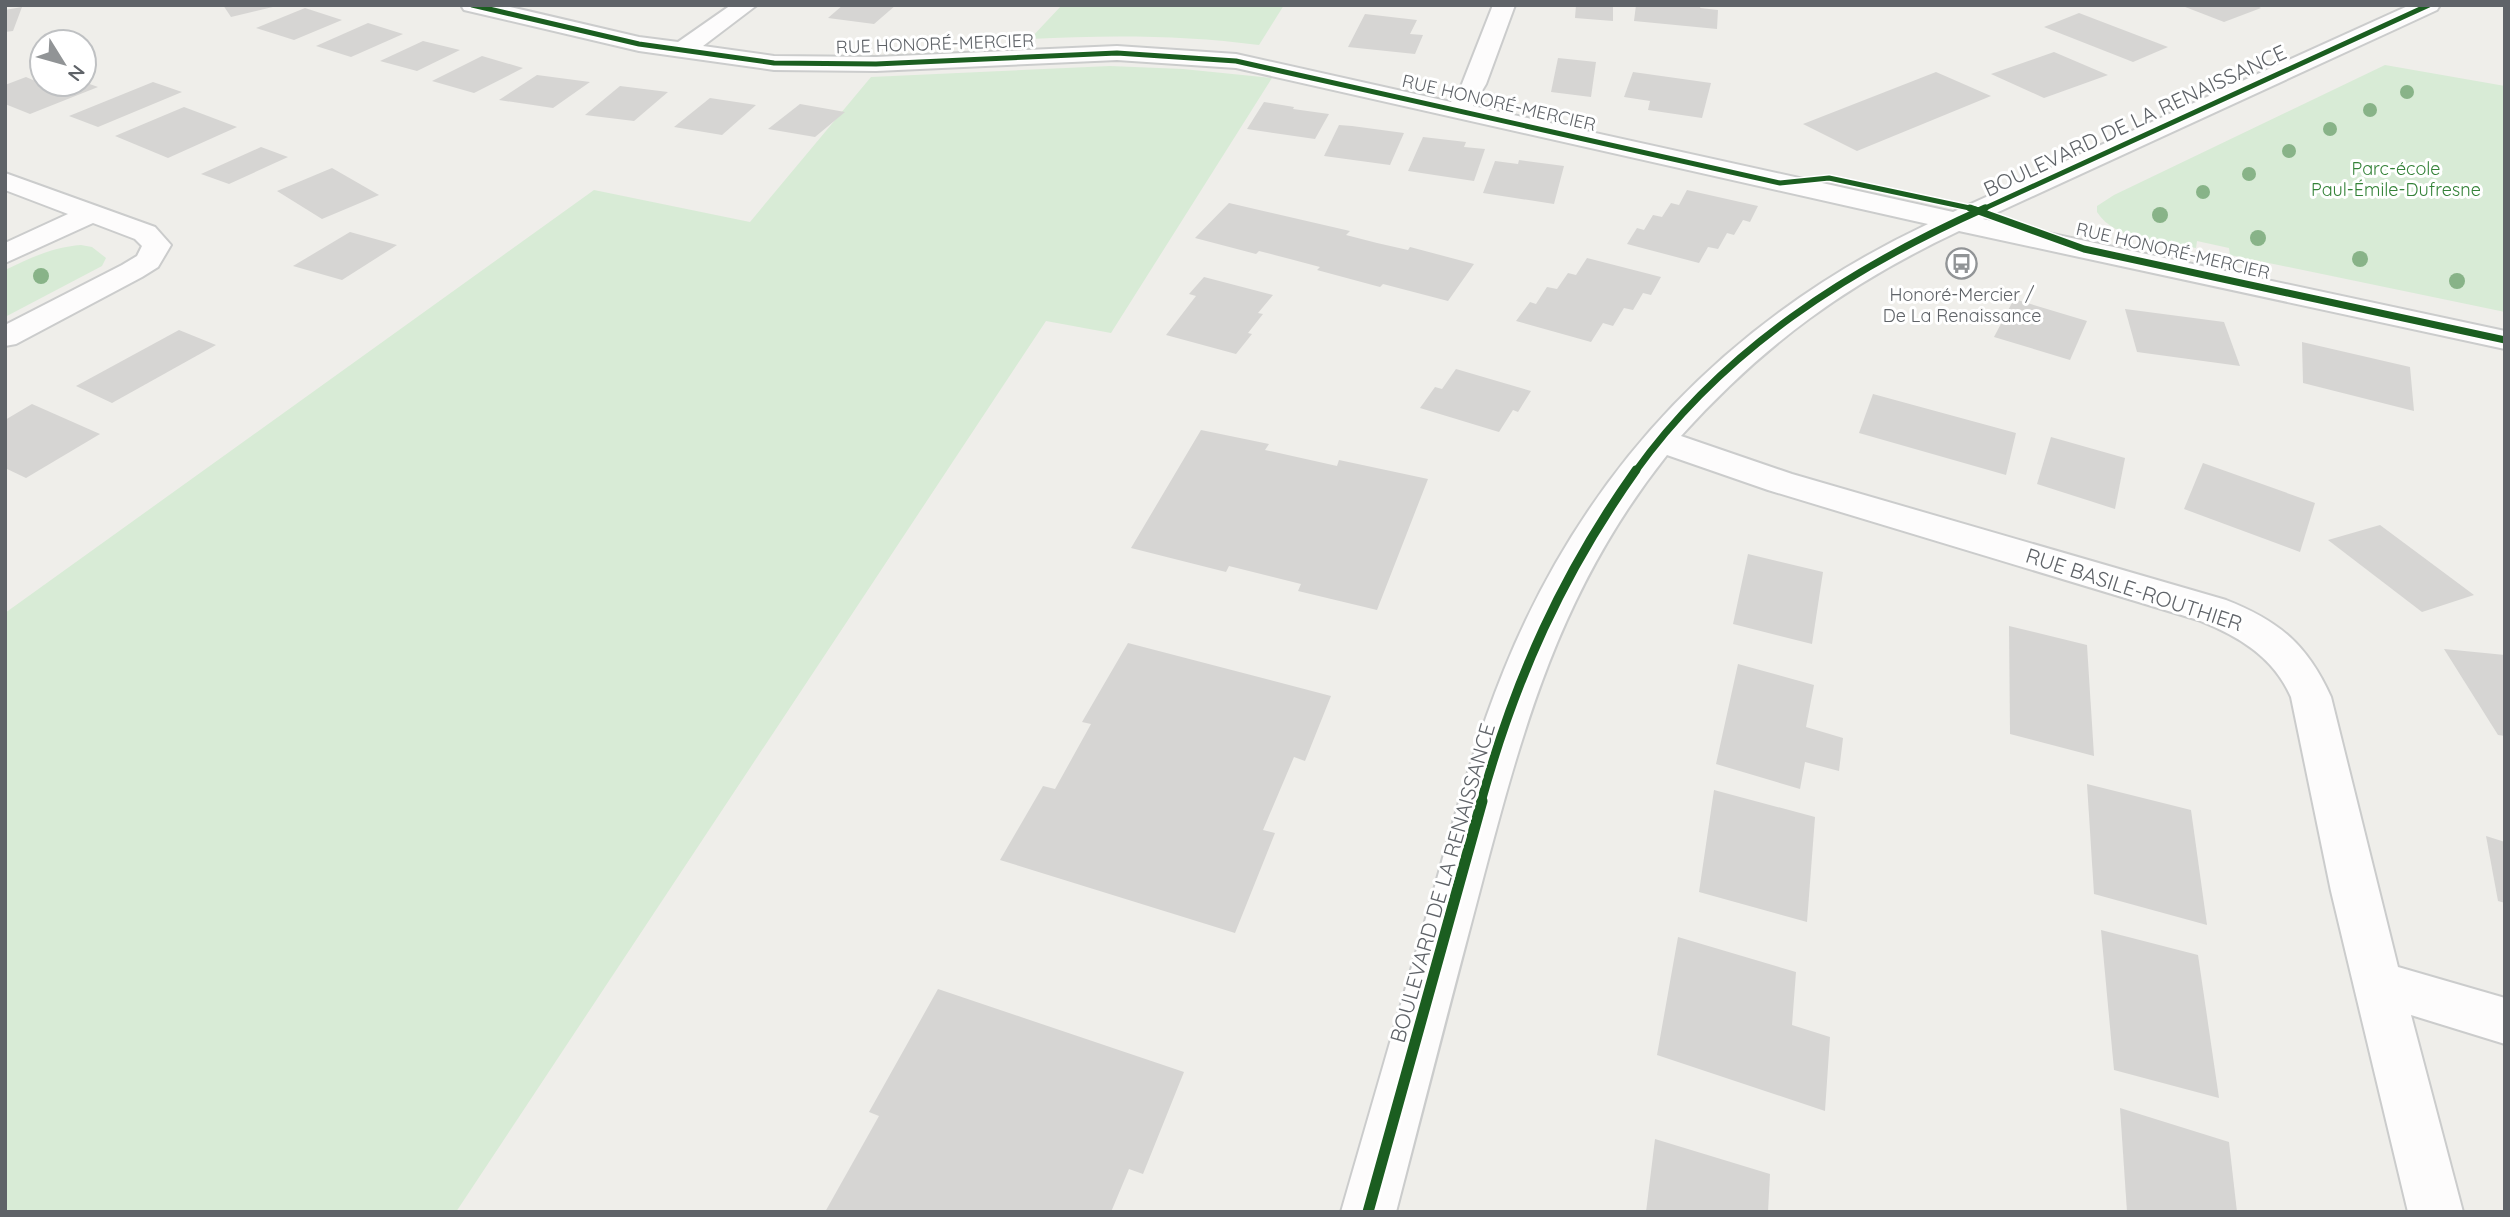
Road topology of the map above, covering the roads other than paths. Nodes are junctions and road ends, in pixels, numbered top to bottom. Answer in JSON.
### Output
{"nodes":[{"id":1,"x":472,"y":5,"type":"edge"},
{"id":2,"x":746,"y":5,"type":"edge"},
{"id":3,"x":1504,"y":5,"type":"edge"},
{"id":4,"x":2429,"y":5,"type":"edge"},
{"id":5,"x":681,"y":51,"type":"junction"},
{"id":6,"x":1458,"y":110,"type":"junction"},
{"id":7,"x":5,"y":181,"type":"edge"},
{"id":8,"x":91,"y":214,"type":"junction"},
{"id":9,"x":1957,"y":222,"type":"junction"},
{"id":10,"x":5,"y":254,"type":"edge"},
{"id":11,"x":5,"y":337,"type":"edge"},
{"id":12,"x":2505,"y":340,"type":"edge"},
{"id":13,"x":1661,"y":441,"type":"junction"},
{"id":14,"x":2380,"y":984,"type":"junction"},
{"id":15,"x":2505,"y":1021,"type":"edge"},
{"id":16,"x":1368,"y":1212,"type":"edge"},
{"id":17,"x":2436,"y":1212,"type":"edge"}],
"edges":[{"from":1,"to":5,"type":"street","name":"RUE HONORÉ-MERCIER"},
{"from":2,"to":5,"type":"street"},
{"from":3,"to":6,"type":"street"},
{"from":4,"to":9,"type":"street","name":"BOULEVARD DE LA RENAISSANCE"},
{"from":5,"to":6,"type":"street","name":"RUE HONORÉ-MERCIER"},
{"from":6,"to":9,"type":"street","name":"RUE HONORÉ-MERCIER"},
{"from":7,"to":8,"type":"street"},
{"from":8,"to":10,"type":"street"},
{"from":8,"to":11,"type":"street"},
{"from":9,"to":12,"type":"street","name":"RUE HONORÉ-MERCIER"},
{"from":9,"to":13,"type":"street","name":"BOULEVARD DE LA RENAISSANCE"},
{"from":13,"to":14,"type":"street","name":"RUE BASILE-ROUTHIER"},
{"from":13,"to":16,"type":"street","name":"BOULEVARD DE LA RENAISSANCE"},
{"from":14,"to":15,"type":"street"},
{"from":14,"to":17,"type":"street","name":"RUE BASILE-ROUTHIER"}]}
